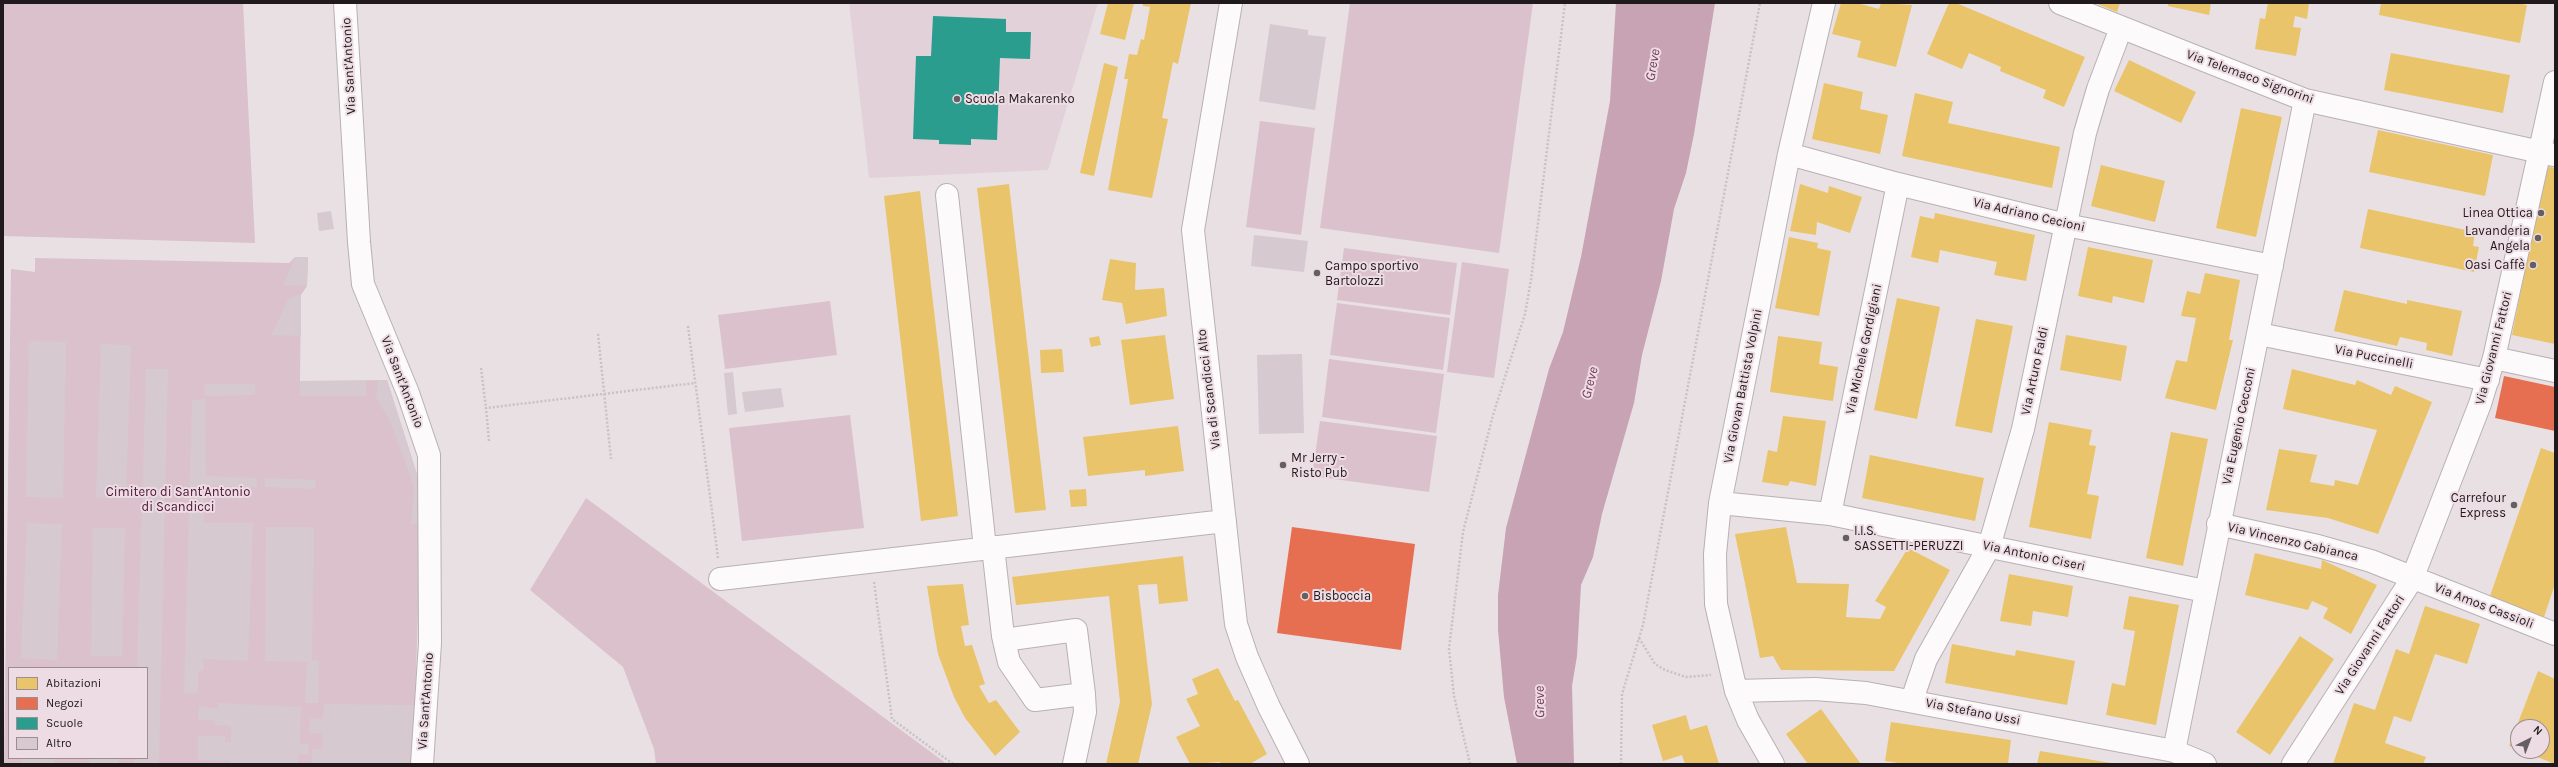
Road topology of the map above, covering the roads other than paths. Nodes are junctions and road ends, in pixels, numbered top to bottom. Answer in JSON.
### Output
{"nodes":[{"id":1,"x":345,"y":3,"type":"edge"},
{"id":2,"x":1231,"y":3,"type":"edge"},
{"id":3,"x":1824,"y":3,"type":"edge"},
{"id":4,"x":2060,"y":3,"type":"edge"},
{"id":5,"x":2121,"y":28,"type":"junction"},
{"id":6,"x":2555,"y":82,"type":"edge"},
{"id":7,"x":2305,"y":100,"type":"junction"},
{"id":8,"x":1789,"y":154,"type":"junction"},
{"id":9,"x":2548,"y":154,"type":"edge"},
{"id":10,"x":1898,"y":184,"type":"junction"},
{"id":11,"x":947,"y":195,"type":"dead end"},
{"id":12,"x":2066,"y":225,"type":"junction"},
{"id":13,"x":2272,"y":266,"type":"junction"},
{"id":14,"x":2259,"y":334,"type":"junction"},
{"id":15,"x":2494,"y":358,"type":"junction"},
{"id":16,"x":2555,"y":371,"type":"edge"},
{"id":17,"x":2488,"y":380,"type":"junction"},
{"id":18,"x":1720,"y":503,"type":"junction"},
{"id":19,"x":1830,"y":514,"type":"junction"},
{"id":20,"x":1225,"y":521,"type":"junction"},
{"id":21,"x":2218,"y":524,"type":"junction"},
{"id":22,"x":1989,"y":547,"type":"junction"},
{"id":23,"x":989,"y":548,"type":"junction"},
{"id":24,"x":720,"y":579,"type":"road end"},
{"id":25,"x":2412,"y":579,"type":"junction"},
{"id":26,"x":2205,"y":591,"type":"junction"},
{"id":27,"x":2555,"y":634,"type":"edge"},
{"id":28,"x":1004,"y":640,"type":"junction"},
{"id":29,"x":1734,"y":682,"type":"junction"},
{"id":30,"x":1084,"y":694,"type":"junction"},
{"id":31,"x":1912,"y":700,"type":"junction"},
{"id":32,"x":2174,"y":751,"type":"junction"},
{"id":33,"x":422,"y":764,"type":"edge"},
{"id":34,"x":1074,"y":764,"type":"edge"},
{"id":35,"x":1298,"y":764,"type":"edge"},
{"id":36,"x":1773,"y":764,"type":"edge"},
{"id":37,"x":2205,"y":764,"type":"edge"},
{"id":38,"x":2293,"y":764,"type":"edge"}],
"edges":[{"from":1,"to":33,"type":"street","name":"Via Sant'Antonio"},
{"from":2,"to":20,"type":"street","name":"Via di Scandicci Alto"},
{"from":3,"to":8,"type":"street","name":"Via Giovan Battista Volpini"},
{"from":4,"to":5,"type":"street","name":"Via Telemaco Signorini"},
{"from":5,"to":7,"type":"street","name":"Via Telemaco Signorini"},
{"from":5,"to":12,"type":"street","name":"Via Arturo Faldi"},
{"from":6,"to":9,"type":"street","name":"Via Giovanni Fattori"},
{"from":7,"to":9,"type":"street","name":"Via Telemaco Signorini"},
{"from":7,"to":13,"type":"street","name":"Via Eugenio Cecconi"},
{"from":8,"to":10,"type":"street","name":"Via Adriano Cecioni"},
{"from":8,"to":18,"type":"street","name":"Via Giovan Battista Volpini"},
{"from":9,"to":15,"type":"street","name":"Via Giovanni Fattori"},
{"from":10,"to":12,"type":"street","name":"Via Adriano Cecioni"},
{"from":10,"to":19,"type":"street","name":"Via Michele Gordigiani"},
{"from":11,"to":23,"type":"street"},
{"from":12,"to":13,"type":"street","name":"Via Adriano Cecioni"},
{"from":12,"to":22,"type":"street","name":"Via Arturo Faldi"},
{"from":13,"to":14,"type":"street","name":"Via Eugenio Cecconi"},
{"from":14,"to":17,"type":"street","name":"Via Puccinelli"},
{"from":14,"to":21,"type":"street","name":"Via Eugenio Cecconi"},
{"from":15,"to":16,"type":"street"},
{"from":15,"to":17,"type":"street","name":"Via Giovanni Fattori"},
{"from":17,"to":25,"type":"street","name":"Via Giovanni Fattori"},
{"from":18,"to":19,"type":"street","name":"Via Antonio Ciseri"},
{"from":18,"to":29,"type":"street","name":"Via Giovan Battista Volpini"},
{"from":19,"to":22,"type":"street","name":"Via Antonio Ciseri"},
{"from":20,"to":23,"type":"street"},
{"from":20,"to":35,"type":"street","name":"Via di Scandicci Alto"},
{"from":21,"to":25,"type":"street","name":"Via Vincenzo Cabianca"},
{"from":21,"to":26,"type":"street","name":"Via Eugenio Cecconi"},
{"from":22,"to":26,"type":"street","name":"Via Antonio Ciseri"},
{"from":22,"to":31,"type":"street","name":"Via Arturo Faldi"},
{"from":23,"to":24,"type":"street"},
{"from":23,"to":28,"type":"street"},
{"from":25,"to":27,"type":"street","name":"Via Amos Cassioli"},
{"from":25,"to":38,"type":"street","name":"Via Giovanni Fattori"},
{"from":26,"to":32,"type":"street","name":"Via Eugenio Cecconi"},
{"from":28,"to":30,"type":"street"},
{"from":28,"to":30,"type":"street"},
{"from":29,"to":31,"type":"street","name":"Via Stefano Ussi"},
{"from":29,"to":36,"type":"street","name":"Via Giovan Battista Volpini"},
{"from":30,"to":34,"type":"street"},
{"from":31,"to":32,"type":"street","name":"Via Stefano Ussi"},
{"from":32,"to":37,"type":"street","name":"Via Stefano Ussi"}]}
